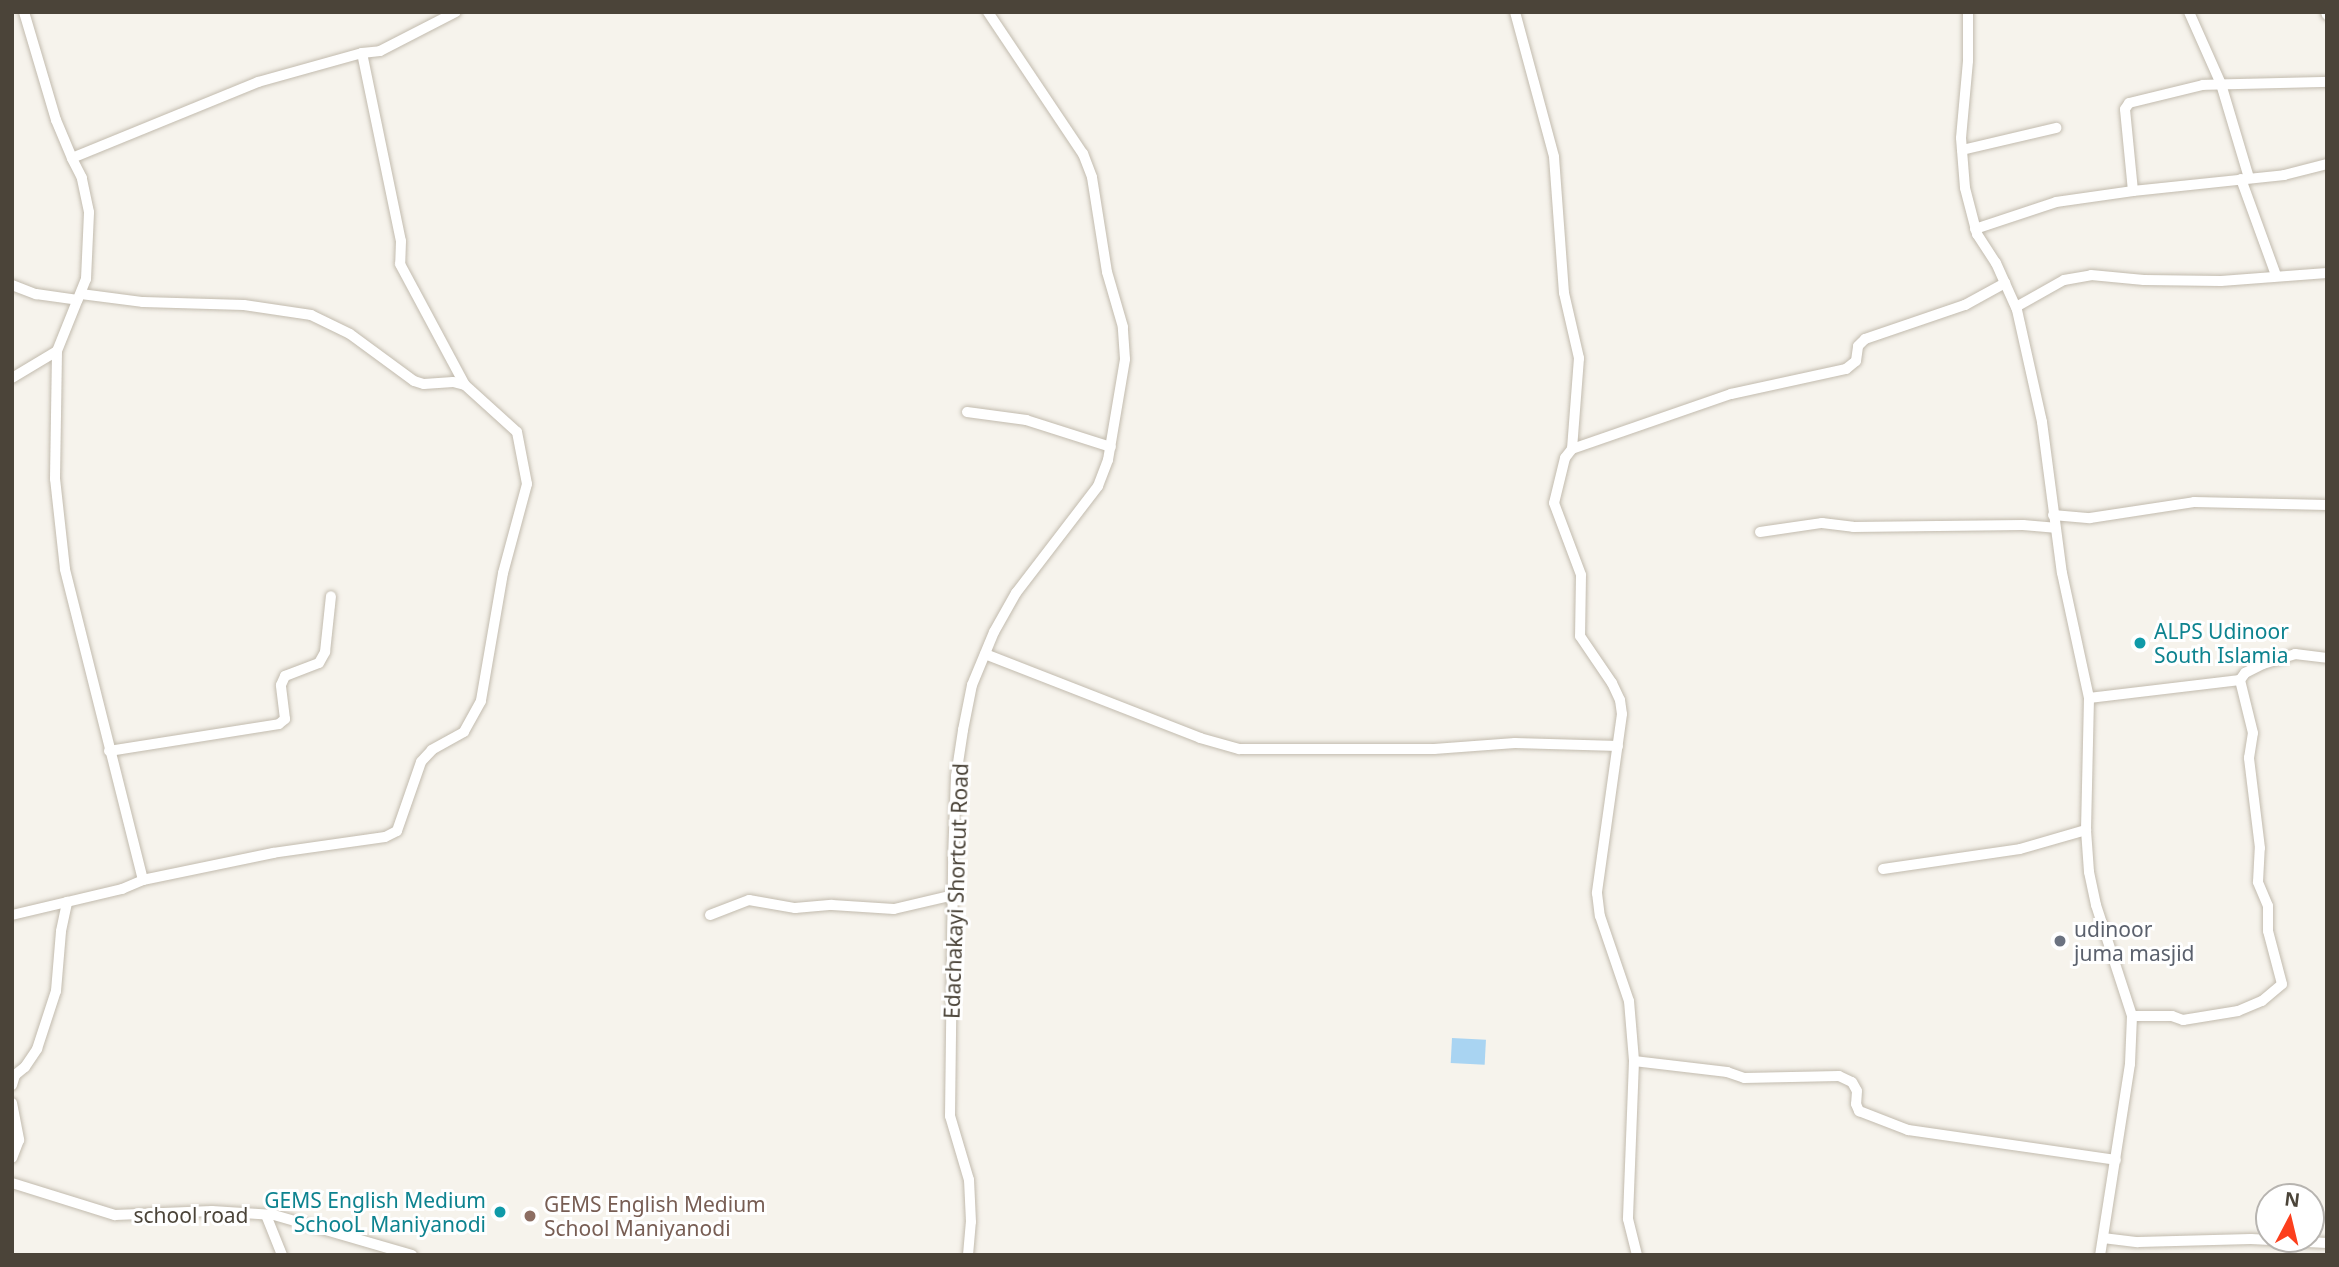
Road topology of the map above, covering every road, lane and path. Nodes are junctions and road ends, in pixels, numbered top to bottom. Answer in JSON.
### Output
{"nodes":[{"id":1,"x":24,"y":12,"type":"edge"},
{"id":2,"x":456,"y":12,"type":"edge"},
{"id":3,"x":988,"y":12,"type":"edge"},
{"id":4,"x":1515,"y":12,"type":"edge"},
{"id":5,"x":1968,"y":12,"type":"edge"},
{"id":6,"x":2189,"y":12,"type":"edge"},
{"id":7,"x":362,"y":53,"type":"junction"},
{"id":8,"x":2327,"y":82,"type":"edge"},
{"id":9,"x":2221,"y":84,"type":"junction"},
{"id":10,"x":2056,"y":128,"type":"dead end"},
{"id":11,"x":1962,"y":150,"type":"junction"},
{"id":12,"x":72,"y":158,"type":"junction"},
{"id":13,"x":2327,"y":164,"type":"edge"},
{"id":14,"x":2245,"y":179,"type":"junction"},
{"id":15,"x":2133,"y":191,"type":"junction"},
{"id":16,"x":1975,"y":229,"type":"junction"},
{"id":17,"x":2327,"y":273,"type":"edge"},
{"id":18,"x":2276,"y":275,"type":"junction"},
{"id":19,"x":2005,"y":283,"type":"junction"},
{"id":20,"x":12,"y":285,"type":"edge"},
{"id":21,"x":80,"y":297,"type":"junction"},
{"id":22,"x":2015,"y":307,"type":"junction"},
{"id":23,"x":57,"y":352,"type":"junction"},
{"id":24,"x":12,"y":378,"type":"edge"},
{"id":25,"x":465,"y":385,"type":"junction"},
{"id":26,"x":967,"y":412,"type":"dead end"},
{"id":27,"x":1111,"y":447,"type":"junction"},
{"id":28,"x":1572,"y":449,"type":"junction"},
{"id":29,"x":2327,"y":505,"type":"edge"},
{"id":30,"x":2053,"y":515,"type":"junction"},
{"id":31,"x":2054,"y":528,"type":"junction"},
{"id":32,"x":1760,"y":532,"type":"dead end"},
{"id":33,"x":331,"y":596,"type":"dead end"},
{"id":34,"x":985,"y":654,"type":"junction"},
{"id":35,"x":2327,"y":658,"type":"edge"},
{"id":36,"x":2240,"y":680,"type":"junction"},
{"id":37,"x":2089,"y":698,"type":"junction"},
{"id":38,"x":1618,"y":746,"type":"junction"},
{"id":39,"x":109,"y":751,"type":"junction"},
{"id":40,"x":2086,"y":830,"type":"junction"},
{"id":41,"x":1883,"y":869,"type":"dead end"},
{"id":42,"x":143,"y":880,"type":"junction"},
{"id":43,"x":954,"y":895,"type":"junction"},
{"id":44,"x":67,"y":902,"type":"junction"},
{"id":45,"x":12,"y":915,"type":"edge"},
{"id":46,"x":710,"y":915,"type":"dead end"},
{"id":47,"x":2132,"y":1016,"type":"junction"},
{"id":48,"x":1634,"y":1061,"type":"junction"},
{"id":49,"x":12,"y":1085,"type":"edge"},
{"id":50,"x":12,"y":1102,"type":"edge"},
{"id":51,"x":12,"y":1158,"type":"edge"},
{"id":52,"x":2116,"y":1160,"type":"junction"},
{"id":53,"x":12,"y":1183,"type":"edge"},
{"id":54,"x":266,"y":1215,"type":"junction"},
{"id":55,"x":2103,"y":1238,"type":"junction"},
{"id":56,"x":2327,"y":1243,"type":"edge"},
{"id":57,"x":282,"y":1255,"type":"edge"},
{"id":58,"x":412,"y":1255,"type":"edge"},
{"id":59,"x":968,"y":1255,"type":"edge"},
{"id":60,"x":1637,"y":1255,"type":"edge"},
{"id":61,"x":2100,"y":1255,"type":"edge"}],
"edges":[{"from":1,"to":12,"type":"street"},
{"from":2,"to":7,"type":"street"},
{"from":3,"to":27,"type":"street","name":"Edachakayi Shortcut Road"},
{"from":4,"to":28,"type":"street"},
{"from":5,"to":11,"type":"street"},
{"from":6,"to":9,"type":"street"},
{"from":7,"to":12,"type":"street"},
{"from":7,"to":25,"type":"street"},
{"from":8,"to":9,"type":"street"},
{"from":9,"to":14,"type":"street"},
{"from":9,"to":15,"type":"street"},
{"from":10,"to":11,"type":"street"},
{"from":11,"to":16,"type":"street"},
{"from":12,"to":21,"type":"street"},
{"from":13,"to":14,"type":"street"},
{"from":14,"to":15,"type":"street"},
{"from":14,"to":18,"type":"street"},
{"from":15,"to":16,"type":"street"},
{"from":16,"to":19,"type":"street"},
{"from":17,"to":18,"type":"street"},
{"from":18,"to":22,"type":"street"},
{"from":19,"to":22,"type":"street"},
{"from":19,"to":28,"type":"street"},
{"from":20,"to":21,"type":"street"},
{"from":21,"to":23,"type":"street"},
{"from":21,"to":25,"type":"street"},
{"from":22,"to":30,"type":"street"},
{"from":23,"to":24,"type":"street"},
{"from":23,"to":39,"type":"street"},
{"from":25,"to":42,"type":"street"},
{"from":26,"to":27,"type":"street"},
{"from":27,"to":34,"type":"street","name":"Edachakayi Shortcut Road"},
{"from":28,"to":38,"type":"street"},
{"from":29,"to":30,"type":"street"},
{"from":30,"to":31,"type":"street"},
{"from":31,"to":32,"type":"street"},
{"from":31,"to":37,"type":"street"},
{"from":33,"to":39,"type":"street"},
{"from":34,"to":38,"type":"street"},
{"from":34,"to":43,"type":"street","name":"Edachakayi Shortcut Road"},
{"from":35,"to":36,"type":"street"},
{"from":36,"to":37,"type":"street"},
{"from":36,"to":47,"type":"street"},
{"from":37,"to":40,"type":"street"},
{"from":38,"to":48,"type":"street"},
{"from":39,"to":42,"type":"street"},
{"from":40,"to":41,"type":"street"},
{"from":40,"to":47,"type":"street"},
{"from":42,"to":44,"type":"street"},
{"from":43,"to":46,"type":"street"},
{"from":43,"to":59,"type":"street","name":"Edachakayi Shortcut Road"},
{"from":44,"to":45,"type":"street"},
{"from":44,"to":49,"type":"street"},
{"from":47,"to":52,"type":"street"},
{"from":48,"to":52,"type":"street"},
{"from":48,"to":60,"type":"street"},
{"from":50,"to":51,"type":"street"},
{"from":52,"to":55,"type":"street"},
{"from":53,"to":54,"type":"street","name":"school road"},
{"from":54,"to":57,"type":"street"},
{"from":54,"to":58,"type":"street","name":"school road"},
{"from":55,"to":56,"type":"street"},
{"from":55,"to":61,"type":"street"}]}
